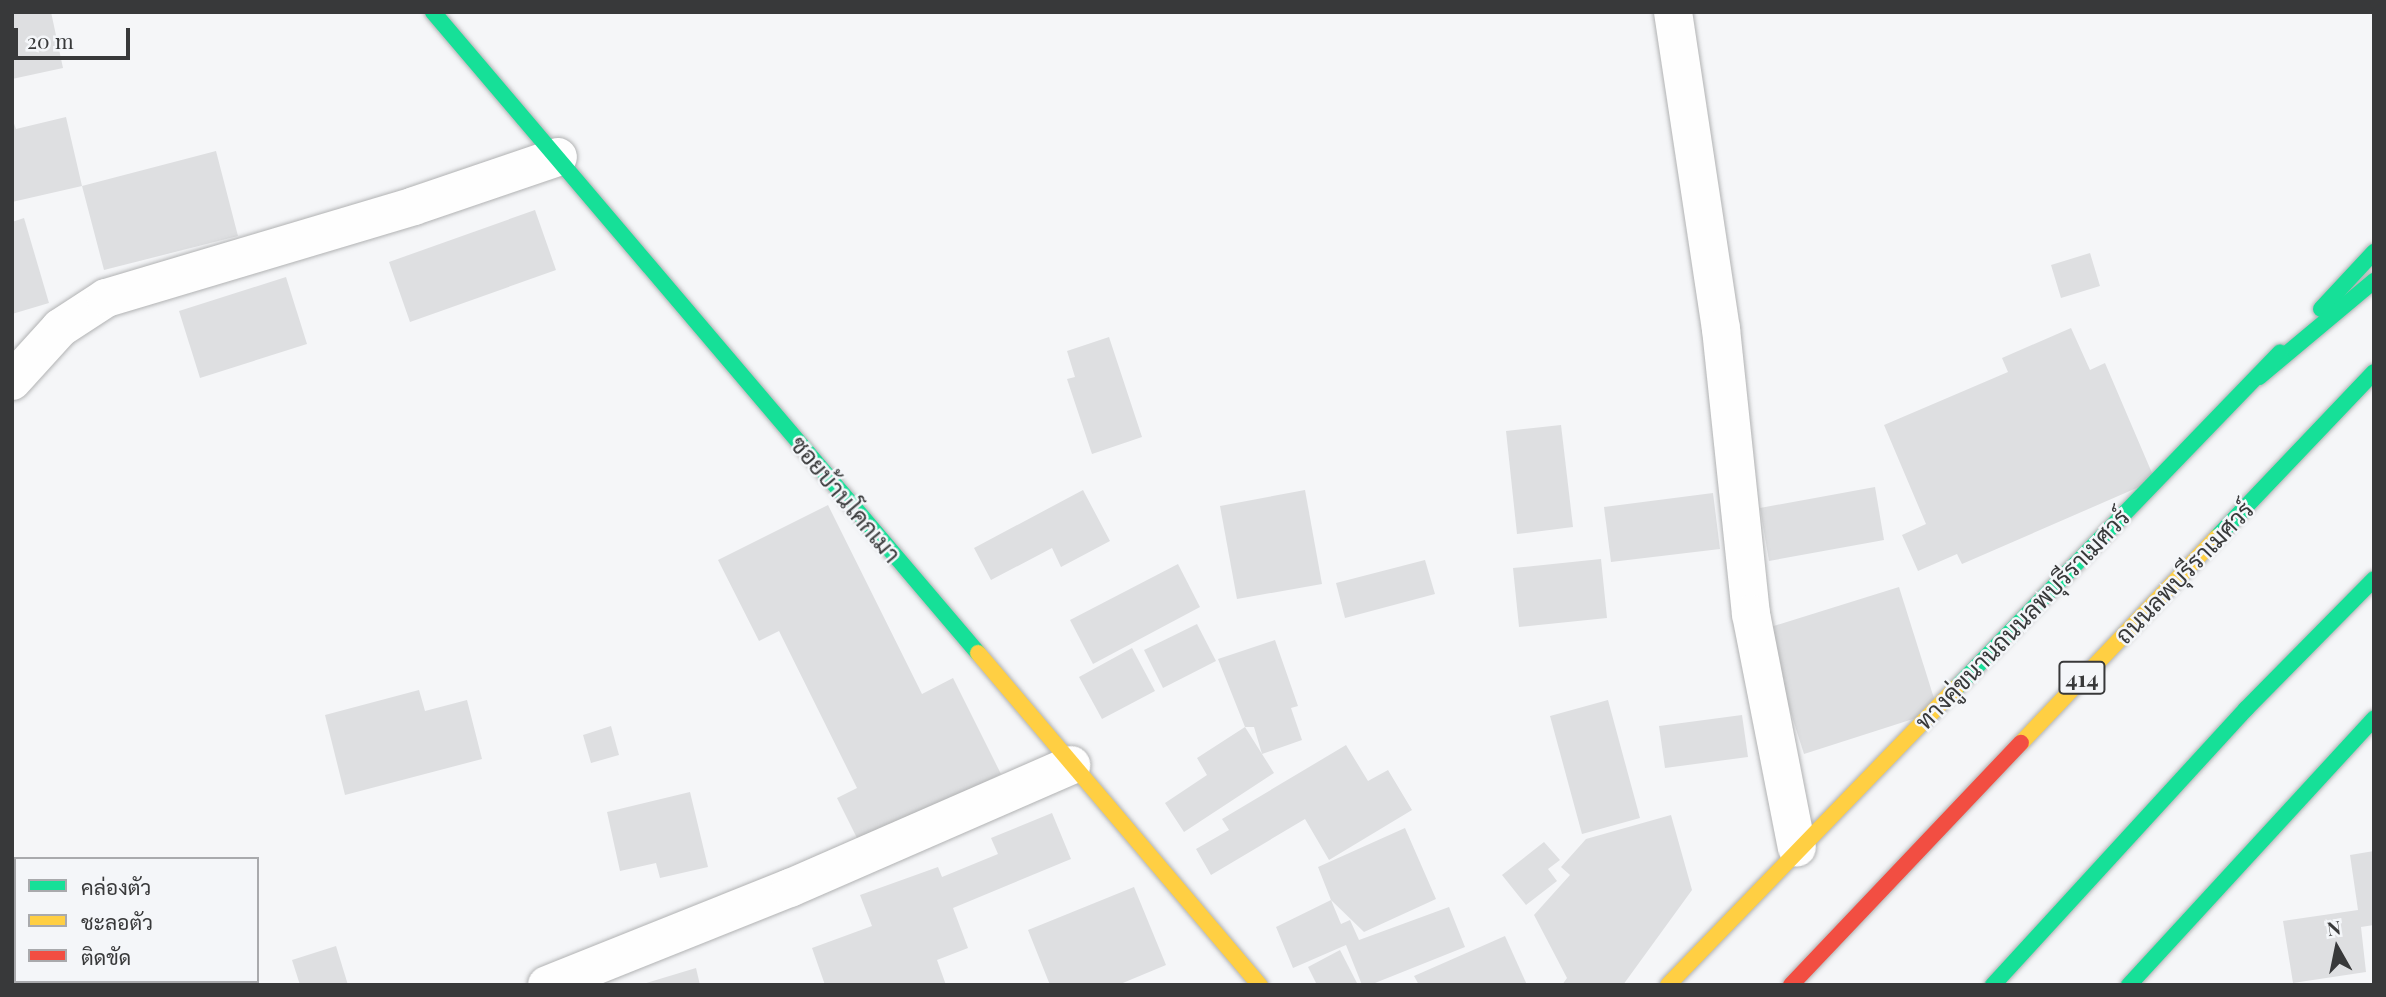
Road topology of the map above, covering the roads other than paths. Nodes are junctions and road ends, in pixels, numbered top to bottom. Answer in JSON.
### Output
{"nodes":[{"id":1,"x":433,"y":12,"type":"edge"},
{"id":2,"x":1673,"y":12,"type":"edge"},
{"id":3,"x":558,"y":156,"type":"junction"},
{"id":4,"x":2374,"y":252,"type":"edge"},
{"id":5,"x":2374,"y":281,"type":"edge"},
{"id":6,"x":2374,"y":372,"type":"edge"},
{"id":7,"x":2259,"y":377,"type":"junction"},
{"id":8,"x":12,"y":381,"type":"edge"},
{"id":9,"x":2374,"y":579,"type":"edge"},
{"id":10,"x":2374,"y":719,"type":"edge"},
{"id":11,"x":1071,"y":765,"type":"junction"},
{"id":12,"x":1797,"y":848,"type":"junction"},
{"id":13,"x":547,"y":985,"type":"edge"},
{"id":14,"x":1260,"y":985,"type":"edge"},
{"id":15,"x":1668,"y":985,"type":"edge"},
{"id":16,"x":1791,"y":985,"type":"edge"},
{"id":17,"x":1993,"y":985,"type":"edge"},
{"id":18,"x":2129,"y":985,"type":"edge"}],
"edges":[{"from":1,"to":3,"type":"main road","name":"ซอยบ้านโคกเมา"},
{"from":2,"to":12,"type":"street"},
{"from":3,"to":8,"type":"street"},
{"from":3,"to":11,"type":"main road","name":"ซอยบ้านโคกเมา"},
{"from":4,"to":7,"type":"main road","name":"ทางคู่ขนานถนนลพบุรีราเมศวร์"},
{"from":5,"to":7,"type":"main road"},
{"from":6,"to":16,"type":"main road","name":"ถนนลพบุรีราเมศวร์","number":"414"},
{"from":7,"to":12,"type":"main road","name":"ทางคู่ขนานถนนลพบุรีราเมศวร์"},
{"from":9,"to":17,"type":"main road"},
{"from":10,"to":18,"type":"main road"},
{"from":11,"to":13,"type":"street"},
{"from":11,"to":14,"type":"main road","name":"ซอยบ้านโคกเมา"},
{"from":12,"to":15,"type":"main road","name":"ทางคู่ขนานถนนลพบุรีราเมศวร์"}]}
